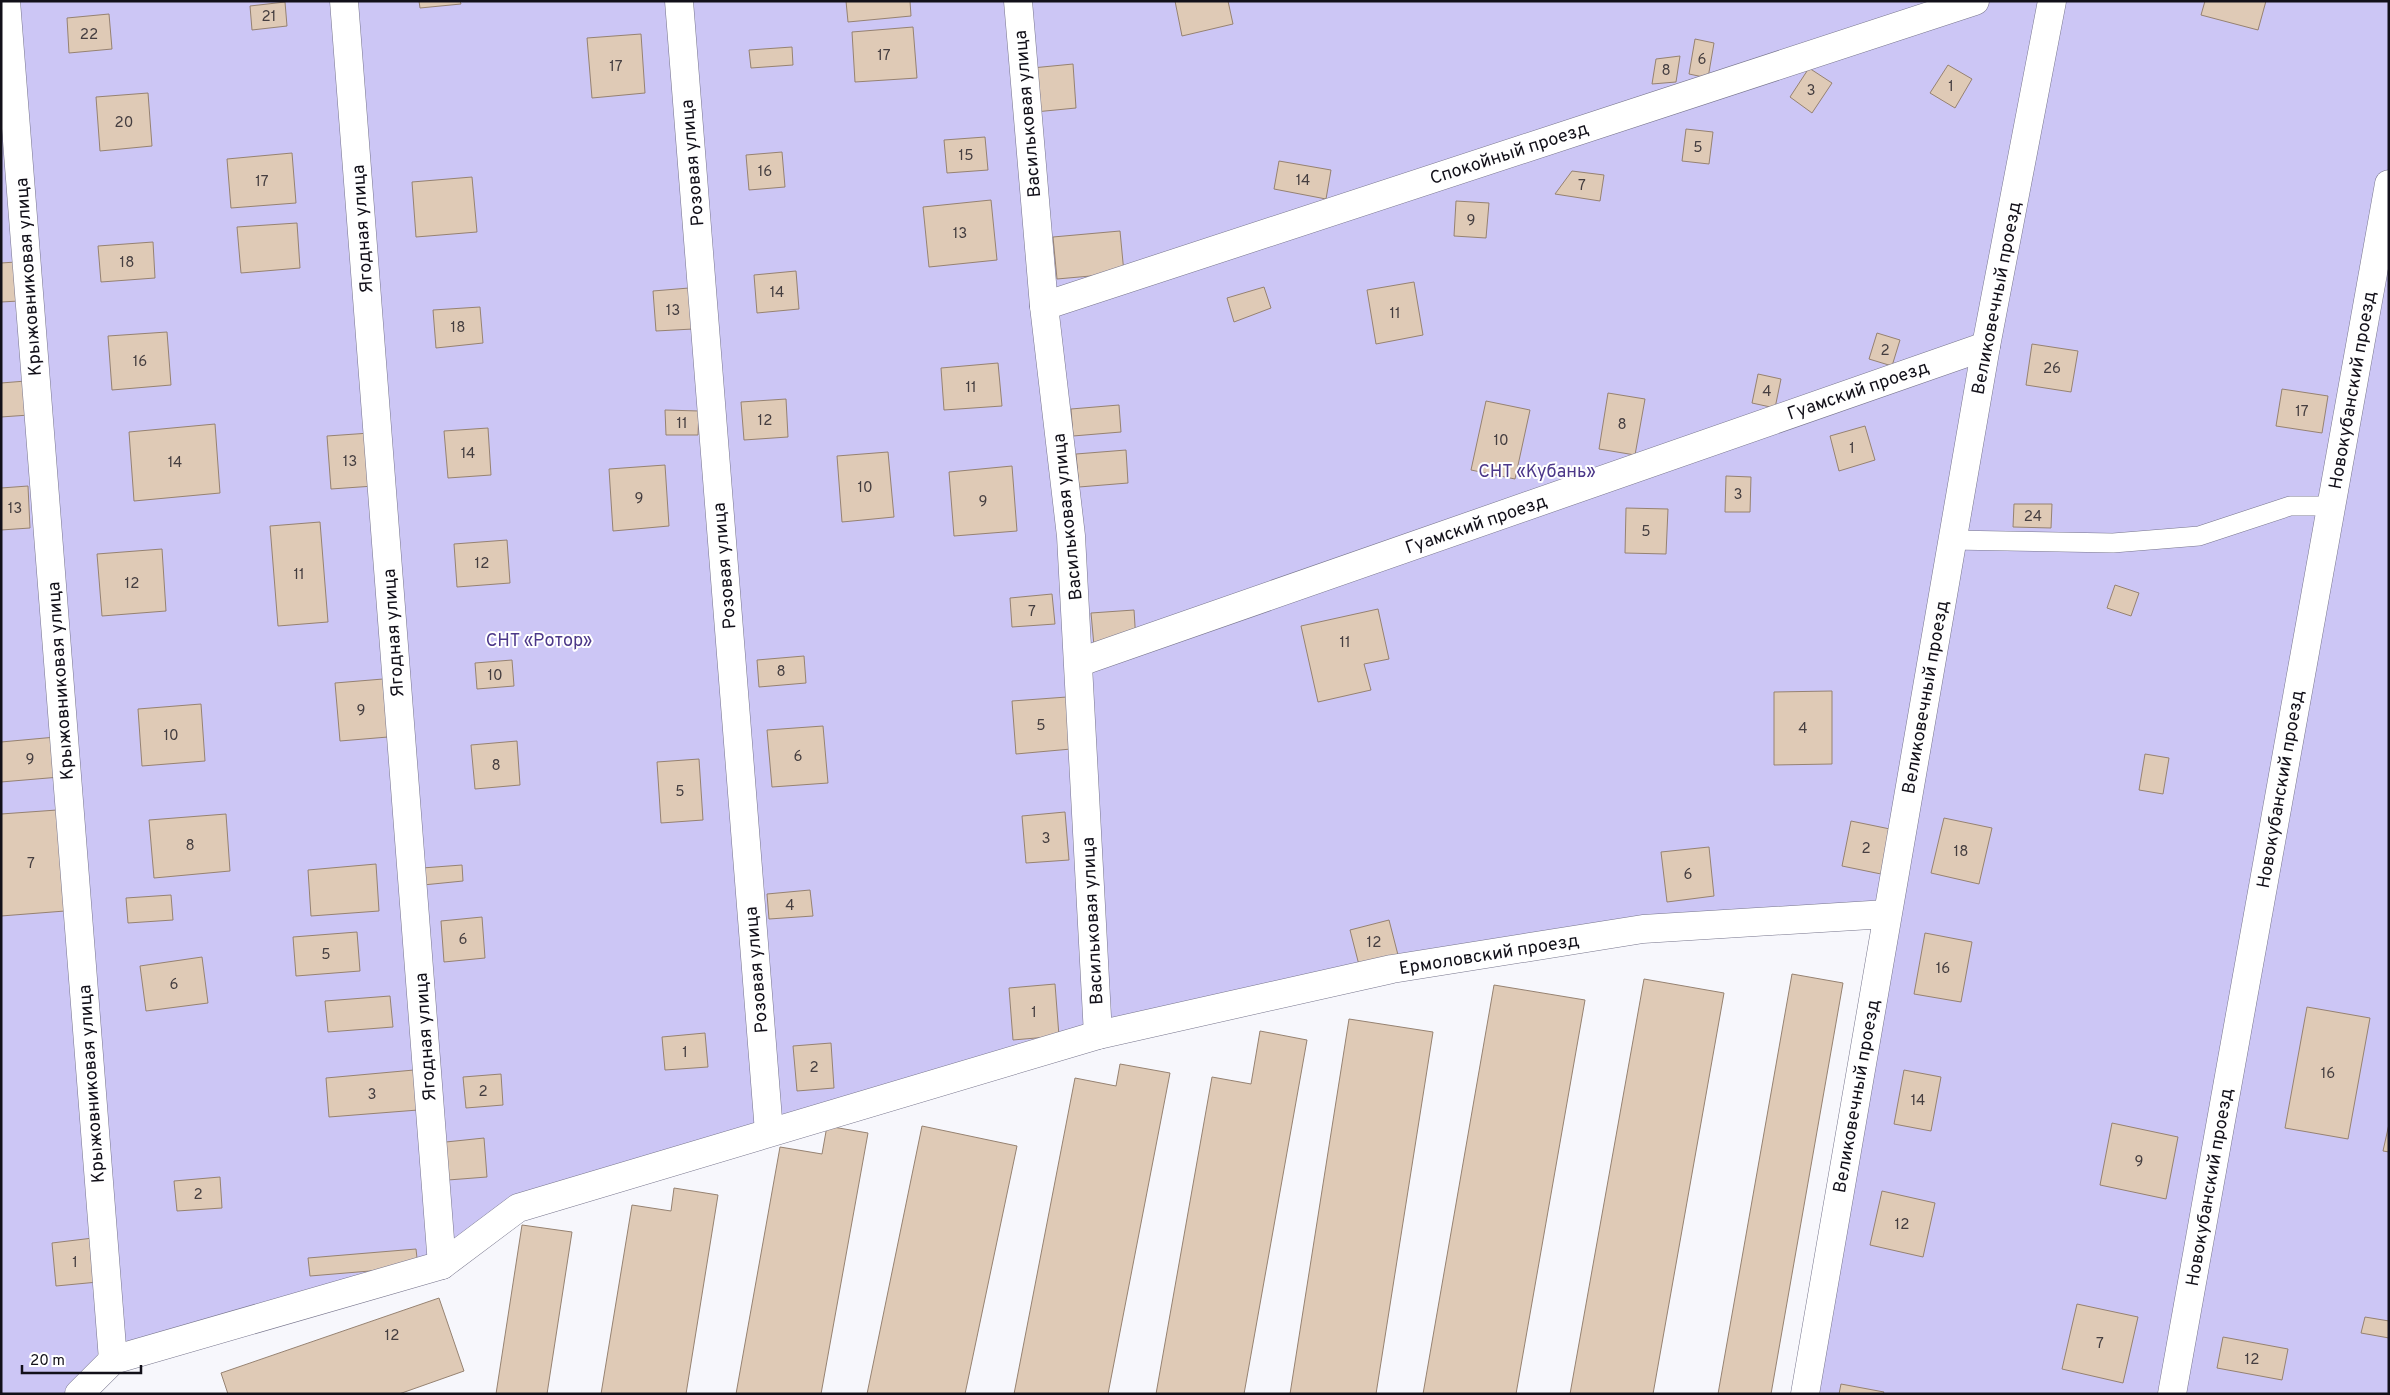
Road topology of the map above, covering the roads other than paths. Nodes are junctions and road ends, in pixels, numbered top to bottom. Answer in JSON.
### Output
{"nodes":[{"id":1,"x":6,"y":1,"type":"edge"},
{"id":2,"x":344,"y":1,"type":"edge"},
{"id":3,"x":679,"y":1,"type":"edge"},
{"id":4,"x":1018,"y":1,"type":"edge"},
{"id":5,"x":1975,"y":1,"type":"edge"},
{"id":6,"x":2052,"y":1,"type":"edge"},
{"id":7,"x":2389,"y":184,"type":"edge"},
{"id":8,"x":1044,"y":306,"type":"junction"},
{"id":9,"x":1986,"y":346,"type":"junction"},
{"id":10,"x":2331,"y":506,"type":"junction"},
{"id":11,"x":1952,"y":540,"type":"junction"},
{"id":12,"x":1080,"y":662,"type":"junction"},
{"id":13,"x":1887,"y":914,"type":"junction"},
{"id":14,"x":1098,"y":1035,"type":"junction"},
{"id":15,"x":769,"y":1132,"type":"junction"},
{"id":16,"x":442,"y":1265,"type":"junction"},
{"id":17,"x":113,"y":1360,"type":"junction"},
{"id":18,"x":79,"y":1394,"type":"edge"},
{"id":19,"x":1805,"y":1394,"type":"edge"},
{"id":20,"x":2172,"y":1394,"type":"edge"}],
"edges":[{"from":1,"to":17,"type":"street","name":"Крыжовниковая улица"},
{"from":2,"to":16,"type":"street","name":"Ягодная улица"},
{"from":3,"to":15,"type":"street","name":"Розовая улица"},
{"from":4,"to":8,"type":"street","name":"Васильковая улица"},
{"from":5,"to":8,"type":"street","name":"Спокойный проезд"},
{"from":6,"to":9,"type":"street","name":"Великовечный проезд"},
{"from":7,"to":10,"type":"street","name":"Новокубанский проезд"},
{"from":8,"to":12,"type":"street","name":"Васильковая улица"},
{"from":9,"to":11,"type":"street","name":"Великовечный проезд"},
{"from":9,"to":12,"type":"street","name":"Гуамский проезд"},
{"from":10,"to":11,"type":"lane"},
{"from":10,"to":20,"type":"street","name":"Новокубанский проезд"},
{"from":11,"to":13,"type":"street","name":"Великовечный проезд"},
{"from":12,"to":14,"type":"street","name":"Васильковая улица"},
{"from":13,"to":14,"type":"street","name":"Ермоловский проезд"},
{"from":13,"to":19,"type":"street","name":"Великовечный проезд"},
{"from":14,"to":15,"type":"street","name":"Ермоловский проезд"},
{"from":15,"to":16,"type":"street","name":"Ермоловский проезд"},
{"from":16,"to":17,"type":"street"},
{"from":17,"to":18,"type":"street"}]}
